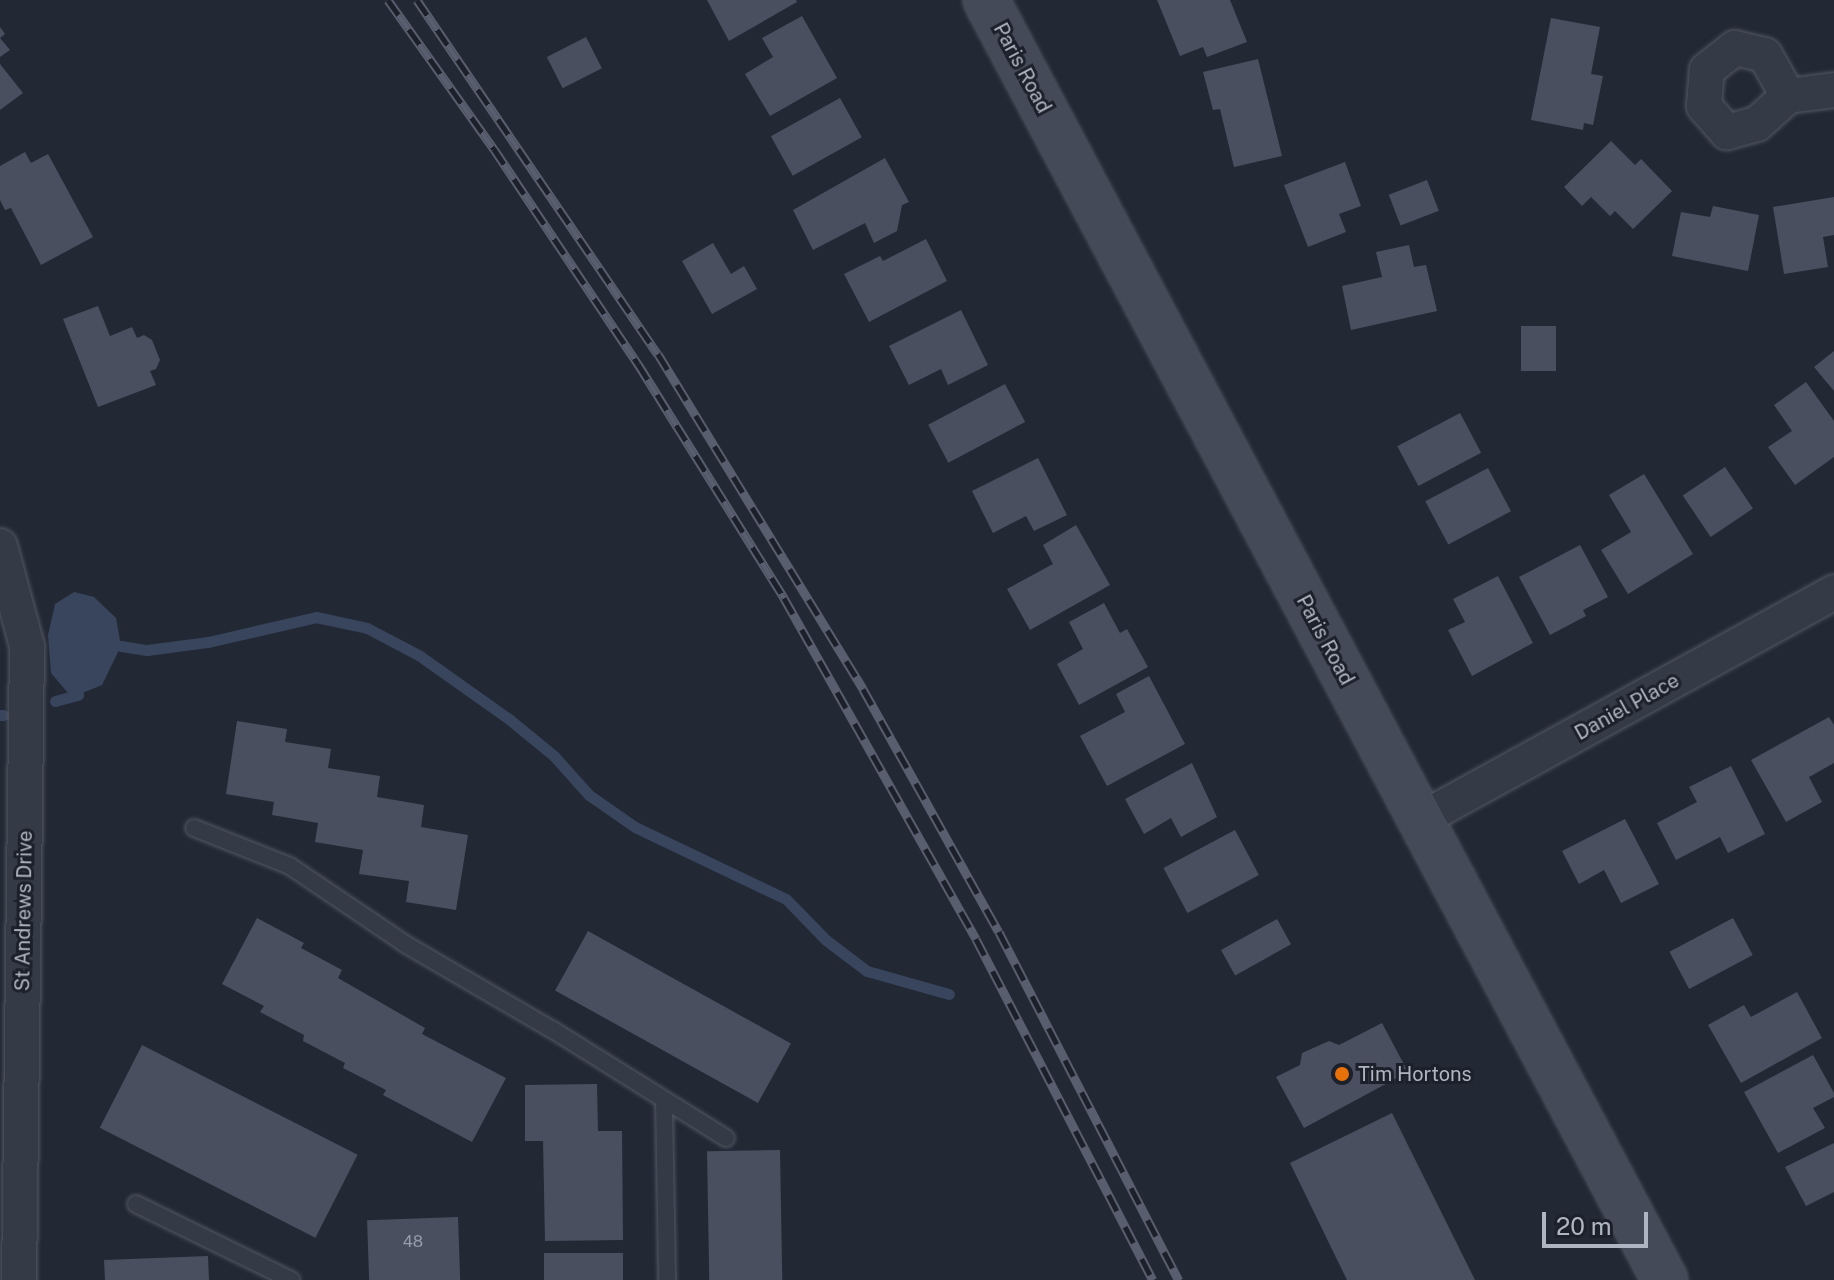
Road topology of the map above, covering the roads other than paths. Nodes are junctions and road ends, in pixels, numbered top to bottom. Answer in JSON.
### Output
{"nodes":[{"id":1,"x":986,"y":0,"type":"edge"},
{"id":2,"x":1834,"y":90,"type":"edge"},
{"id":3,"x":1788,"y":96,"type":"dead end"},
{"id":4,"x":0,"y":546,"type":"edge"},
{"id":5,"x":1831,"y":599,"type":"edge"},
{"id":6,"x":1420,"y":820,"type":"junction"},
{"id":7,"x":194,"y":828,"type":"dead end"},
{"id":8,"x":664,"y":1101,"type":"junction"},
{"id":9,"x":726,"y":1138,"type":"dead end"},
{"id":10,"x":136,"y":1204,"type":"dead end"},
{"id":11,"x":19,"y":1280,"type":"edge"},
{"id":12,"x":291,"y":1280,"type":"edge"},
{"id":13,"x":667,"y":1280,"type":"edge"},
{"id":14,"x":1665,"y":1280,"type":"edge"}],
"edges":[{"from":1,"to":6,"type":"main road","name":"Paris Road"},
{"from":2,"to":3,"type":"street"},
{"from":4,"to":11,"type":"street","name":"St Andrews Drive"},
{"from":5,"to":6,"type":"street","name":"Daniel Place"},
{"from":6,"to":14,"type":"main road","name":"Paris Road"},
{"from":7,"to":8,"type":"lane"},
{"from":8,"to":9,"type":"lane"},
{"from":8,"to":13,"type":"lane"},
{"from":10,"to":12,"type":"lane"}]}
